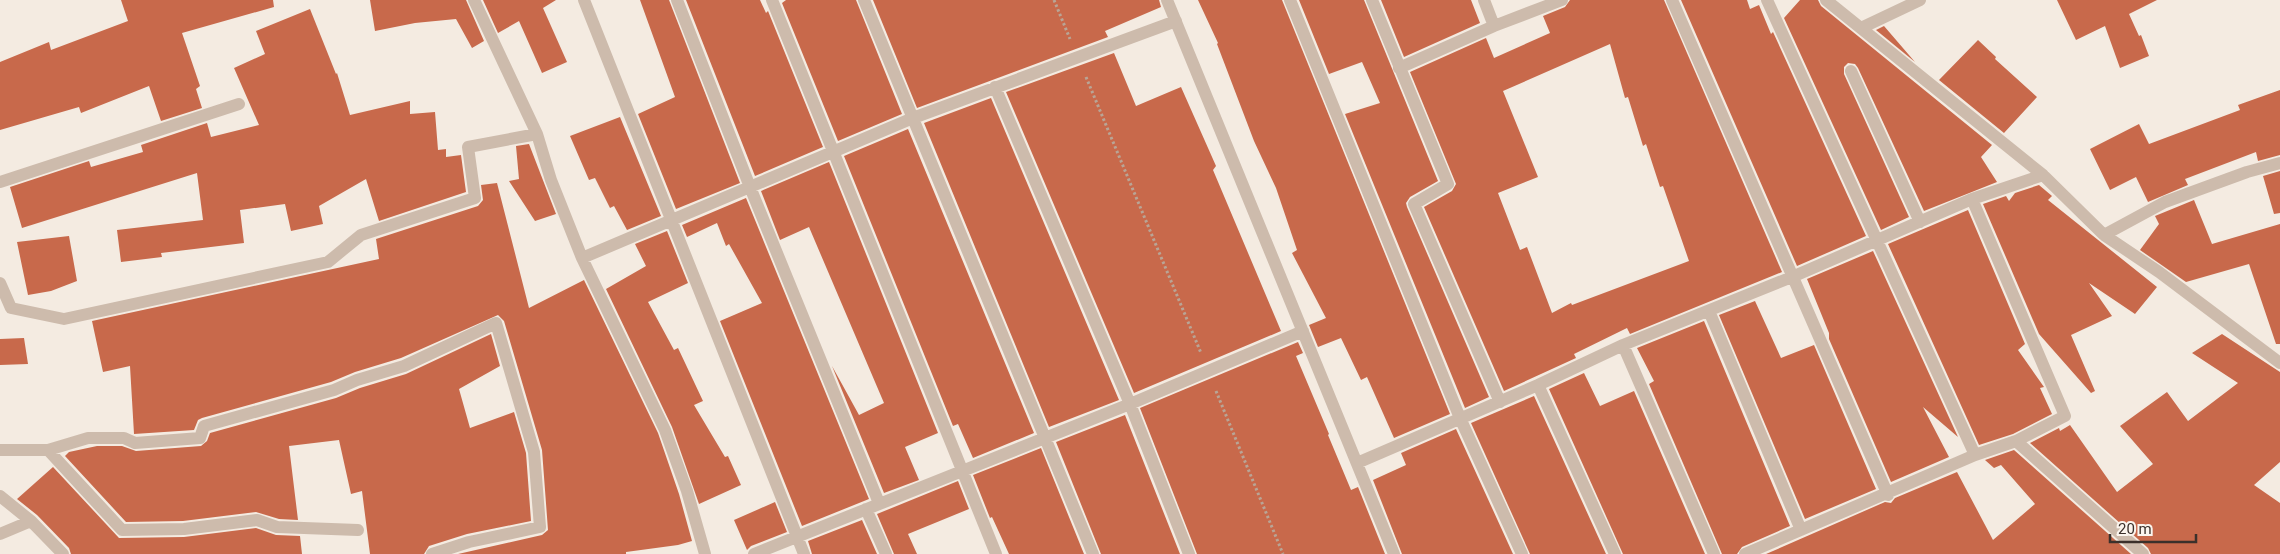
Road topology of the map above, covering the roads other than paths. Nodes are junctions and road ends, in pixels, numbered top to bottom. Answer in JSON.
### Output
{"nodes":[{"id":1,"x":474,"y":0,"type":"edge"},
{"id":2,"x":584,"y":0,"type":"edge"},
{"id":3,"x":677,"y":0,"type":"edge"},
{"id":4,"x":772,"y":0,"type":"edge"},
{"id":5,"x":864,"y":0,"type":"edge"},
{"id":6,"x":1167,"y":0,"type":"edge"},
{"id":7,"x":1290,"y":0,"type":"edge"},
{"id":8,"x":1372,"y":0,"type":"edge"},
{"id":9,"x":1484,"y":0,"type":"edge"},
{"id":10,"x":1562,"y":0,"type":"edge"},
{"id":11,"x":1672,"y":0,"type":"edge"},
{"id":12,"x":1767,"y":0,"type":"edge"},
{"id":13,"x":1826,"y":0,"type":"edge"},
{"id":14,"x":1920,"y":0,"type":"edge"},
{"id":15,"x":1176,"y":21,"type":"junction"},
{"id":16,"x":1494,"y":26,"type":"junction"},
{"id":17,"x":1861,"y":28,"type":"junction"},
{"id":18,"x":1400,"y":68,"type":"junction"},
{"id":19,"x":1851,"y":71,"type":"dead end"},
{"id":20,"x":995,"y":87,"type":"junction"},
{"id":21,"x":239,"y":104,"type":"dead end"},
{"id":22,"x":913,"y":118,"type":"junction"},
{"id":23,"x":538,"y":134,"type":"junction"},
{"id":24,"x":834,"y":152,"type":"junction"},
{"id":25,"x":2280,"y":163,"type":"edge"},
{"id":26,"x":2043,"y":175,"type":"junction"},
{"id":27,"x":0,"y":182,"type":"edge"},
{"id":28,"x":750,"y":187,"type":"junction"},
{"id":29,"x":1972,"y":199,"type":"junction"},
{"id":30,"x":672,"y":220,"type":"junction"},
{"id":31,"x":1920,"y":222,"type":"junction"},
{"id":32,"x":2104,"y":235,"type":"junction"},
{"id":33,"x":1878,"y":240,"type":"junction"},
{"id":34,"x":582,"y":258,"type":"junction"},
{"id":35,"x":1792,"y":277,"type":"junction"},
{"id":36,"x":0,"y":283,"type":"edge"},
{"id":37,"x":1709,"y":310,"type":"junction"},
{"id":38,"x":1303,"y":331,"type":"junction"},
{"id":39,"x":1623,"y":345,"type":"junction"},
{"id":40,"x":2280,"y":363,"type":"edge"},
{"id":41,"x":1538,"y":385,"type":"junction"},
{"id":42,"x":1500,"y":402,"type":"junction"},
{"id":43,"x":1130,"y":404,"type":"junction"},
{"id":44,"x":1460,"y":418,"type":"junction"},
{"id":45,"x":1046,"y":437,"type":"junction"},
{"id":46,"x":2016,"y":441,"type":"junction"},
{"id":47,"x":0,"y":450,"type":"edge"},
{"id":48,"x":48,"y":450,"type":"junction"},
{"id":49,"x":1975,"y":455,"type":"junction"},
{"id":50,"x":1357,"y":462,"type":"junction"},
{"id":51,"x":962,"y":470,"type":"junction"},
{"id":52,"x":1888,"y":495,"type":"junction"},
{"id":53,"x":0,"y":496,"type":"edge"},
{"id":54,"x":879,"y":502,"type":"junction"},
{"id":55,"x":866,"y":509,"type":"junction"},
{"id":56,"x":30,"y":521,"type":"junction"},
{"id":57,"x":358,"y":530,"type":"dead end"},
{"id":58,"x":1801,"y":530,"type":"junction"},
{"id":59,"x":0,"y":534,"type":"edge"},
{"id":60,"x":797,"y":536,"type":"junction"},
{"id":61,"x":63,"y":554,"type":"edge"},
{"id":62,"x":432,"y":554,"type":"edge"},
{"id":63,"x":705,"y":554,"type":"edge"},
{"id":64,"x":754,"y":554,"type":"edge"},
{"id":65,"x":804,"y":554,"type":"edge"},
{"id":66,"x":886,"y":554,"type":"edge"},
{"id":67,"x":996,"y":554,"type":"edge"},
{"id":68,"x":1093,"y":554,"type":"edge"},
{"id":69,"x":1189,"y":554,"type":"edge"},
{"id":70,"x":1394,"y":554,"type":"edge"},
{"id":71,"x":1522,"y":554,"type":"edge"},
{"id":72,"x":1615,"y":554,"type":"edge"},
{"id":73,"x":1714,"y":554,"type":"edge"},
{"id":74,"x":1745,"y":554,"type":"edge"},
{"id":75,"x":2143,"y":554,"type":"edge"}],
"edges":[{"from":1,"to":23,"type":"street"},
{"from":2,"to":30,"type":"street"},
{"from":3,"to":28,"type":"street"},
{"from":4,"to":24,"type":"street"},
{"from":5,"to":22,"type":"street"},
{"from":6,"to":15,"type":"street"},
{"from":7,"to":44,"type":"street"},
{"from":8,"to":18,"type":"street"},
{"from":9,"to":16,"type":"street"},
{"from":10,"to":16,"type":"street"},
{"from":11,"to":35,"type":"street"},
{"from":12,"to":33,"type":"street"},
{"from":13,"to":17,"type":"street"},
{"from":14,"to":17,"type":"street"},
{"from":15,"to":20,"type":"street"},
{"from":15,"to":38,"type":"street"},
{"from":16,"to":18,"type":"street"},
{"from":17,"to":26,"type":"street"},
{"from":18,"to":42,"type":"street"},
{"from":19,"to":31,"type":"street"},
{"from":20,"to":22,"type":"street"},
{"from":20,"to":43,"type":"street"},
{"from":21,"to":27,"type":"street"},
{"from":22,"to":24,"type":"street"},
{"from":22,"to":45,"type":"street"},
{"from":23,"to":34,"type":"street"},
{"from":23,"to":36,"type":"street"},
{"from":24,"to":28,"type":"street"},
{"from":24,"to":51,"type":"street"},
{"from":25,"to":32,"type":"street"},
{"from":26,"to":29,"type":"street"},
{"from":26,"to":32,"type":"street"},
{"from":28,"to":30,"type":"street"},
{"from":28,"to":54,"type":"street"},
{"from":29,"to":31,"type":"street"},
{"from":29,"to":46,"type":"street"},
{"from":30,"to":34,"type":"street"},
{"from":30,"to":60,"type":"street"},
{"from":31,"to":33,"type":"street"},
{"from":32,"to":40,"type":"street"},
{"from":33,"to":35,"type":"street"},
{"from":33,"to":49,"type":"street"},
{"from":34,"to":63,"type":"street"},
{"from":35,"to":37,"type":"street"},
{"from":35,"to":52,"type":"street"},
{"from":37,"to":39,"type":"street"},
{"from":37,"to":58,"type":"street"},
{"from":38,"to":43,"type":"street"},
{"from":38,"to":50,"type":"street"},
{"from":39,"to":41,"type":"street"},
{"from":39,"to":73,"type":"street"},
{"from":41,"to":42,"type":"street"},
{"from":41,"to":72,"type":"street"},
{"from":42,"to":44,"type":"street"},
{"from":43,"to":45,"type":"street"},
{"from":43,"to":69,"type":"street"},
{"from":44,"to":50,"type":"street"},
{"from":44,"to":71,"type":"street"},
{"from":45,"to":51,"type":"street"},
{"from":45,"to":68,"type":"street"},
{"from":46,"to":49,"type":"street"},
{"from":46,"to":75,"type":"street"},
{"from":47,"to":48,"type":"street"},
{"from":48,"to":57,"type":"street"},
{"from":48,"to":62,"type":"street"},
{"from":49,"to":52,"type":"street"},
{"from":50,"to":70,"type":"street"},
{"from":51,"to":54,"type":"street"},
{"from":51,"to":67,"type":"street"},
{"from":52,"to":58,"type":"street"},
{"from":53,"to":56,"type":"street"},
{"from":54,"to":55,"type":"street"},
{"from":55,"to":60,"type":"street"},
{"from":55,"to":66,"type":"street"},
{"from":56,"to":59,"type":"street"},
{"from":56,"to":61,"type":"street"},
{"from":58,"to":74,"type":"street"},
{"from":60,"to":64,"type":"street"},
{"from":60,"to":65,"type":"street"}]}
